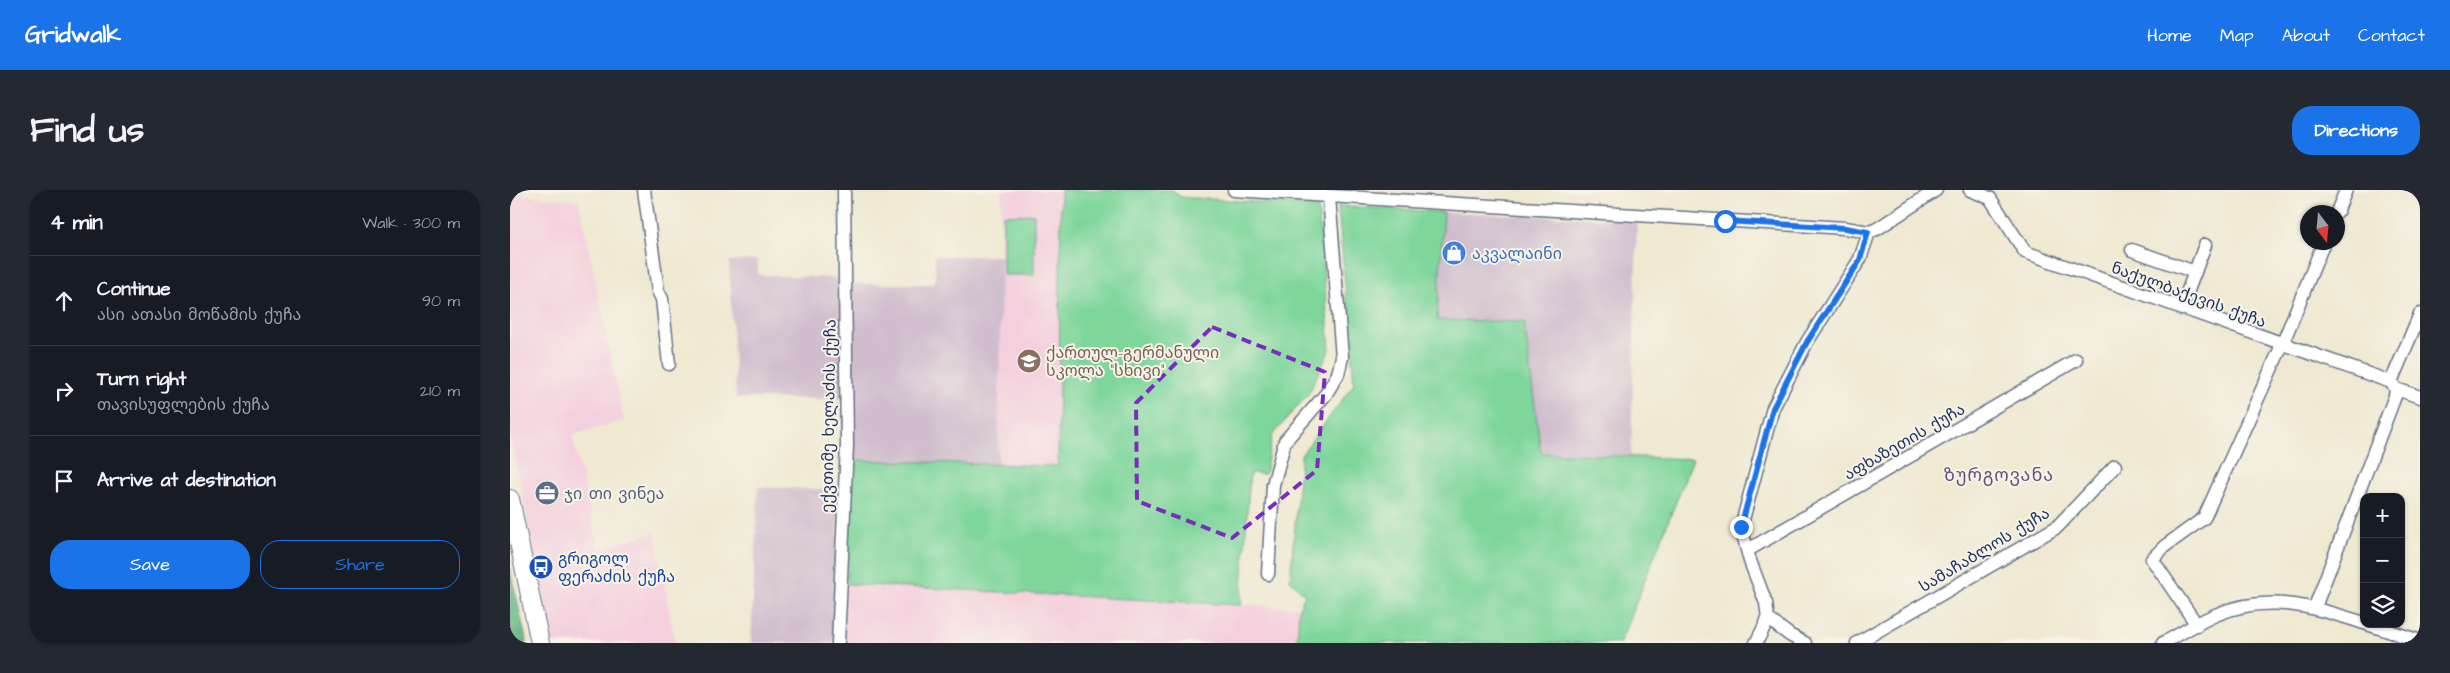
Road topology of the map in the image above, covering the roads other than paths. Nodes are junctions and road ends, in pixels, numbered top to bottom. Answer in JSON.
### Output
{"nodes":[{"id":1,"x":644,"y":190,"type":"edge"},
{"id":2,"x":844,"y":190,"type":"edge"},
{"id":3,"x":1234,"y":190,"type":"edge"},
{"id":4,"x":1936,"y":190,"type":"edge"},
{"id":5,"x":1970,"y":190,"type":"edge"},
{"id":6,"x":2346,"y":190,"type":"edge"},
{"id":7,"x":1329,"y":197,"type":"junction"},
{"id":8,"x":2340,"y":205,"type":"edge"},
{"id":9,"x":1868,"y":232,"type":"junction"},
{"id":10,"x":2205,"y":245,"type":"dead end"},
{"id":11,"x":2132,"y":250,"type":"dead end"},
{"id":12,"x":2321,"y":250,"type":"edge"},
{"id":13,"x":2195,"y":272,"type":"junction"},
{"id":14,"x":2181,"y":308,"type":"junction"},
{"id":15,"x":2420,"y":314,"type":"edge"},
{"id":16,"x":2282,"y":344,"type":"junction"},
{"id":17,"x":2076,"y":360,"type":"dead end"},
{"id":18,"x":669,"y":364,"type":"dead end"},
{"id":19,"x":2394,"y":385,"type":"junction"},
{"id":20,"x":2420,"y":397,"type":"edge"},
{"id":21,"x":2115,"y":466,"type":"dead end"},
{"id":22,"x":510,"y":499,"type":"edge"},
{"id":23,"x":1748,"y":550,"type":"junction"},
{"id":24,"x":1268,"y":574,"type":"dead end"},
{"id":25,"x":2315,"y":607,"type":"junction"},
{"id":26,"x":1768,"y":619,"type":"junction"},
{"id":27,"x":2360,"y":622,"type":"edge"},
{"id":28,"x":2197,"y":625,"type":"junction"},
{"id":29,"x":2379,"y":628,"type":"edge"},
{"id":30,"x":2420,"y":641,"type":"edge"},
{"id":31,"x":540,"y":643,"type":"edge"},
{"id":32,"x":838,"y":643,"type":"edge"},
{"id":33,"x":1756,"y":643,"type":"edge"},
{"id":34,"x":1805,"y":643,"type":"edge"},
{"id":35,"x":1857,"y":643,"type":"edge"},
{"id":36,"x":2164,"y":643,"type":"edge"}],
"edges":[{"from":1,"to":18,"type":"street"},
{"from":2,"to":32,"type":"street","name":"ექვთიმე ხელაძის ქუჩა"},
{"from":3,"to":7,"type":"street"},
{"from":4,"to":9,"type":"street"},
{"from":5,"to":14,"type":"street","name":"ნაქულბაქევის ქუჩა"},
{"from":6,"to":8,"type":"street"},
{"from":7,"to":9,"type":"street"},
{"from":7,"to":24,"type":"street"},
{"from":9,"to":23,"type":"street"},
{"from":10,"to":13,"type":"street"},
{"from":11,"to":13,"type":"street"},
{"from":12,"to":16,"type":"street"},
{"from":13,"to":14,"type":"street"},
{"from":14,"to":16,"type":"street","name":"ნაქულბაქევის ქუჩა"},
{"from":15,"to":19,"type":"street"},
{"from":16,"to":19,"type":"street","name":"ნაქულბაქევის ქუჩა"},
{"from":16,"to":28,"type":"street"},
{"from":17,"to":23,"type":"street","name":"აფხაზეთის ქუჩა"},
{"from":19,"to":20,"type":"street","name":"ნაქულბაქევის ქუჩა"},
{"from":19,"to":25,"type":"street"},
{"from":21,"to":35,"type":"street","name":"სამაჩაბლოს ქუჩა"},
{"from":22,"to":31,"type":"highway"},
{"from":23,"to":26,"type":"street"},
{"from":25,"to":27,"type":"street"},
{"from":25,"to":28,"type":"street"},
{"from":26,"to":33,"type":"street"},
{"from":26,"to":34,"type":"street"},
{"from":28,"to":36,"type":"street"},
{"from":29,"to":30,"type":"street"}]}
